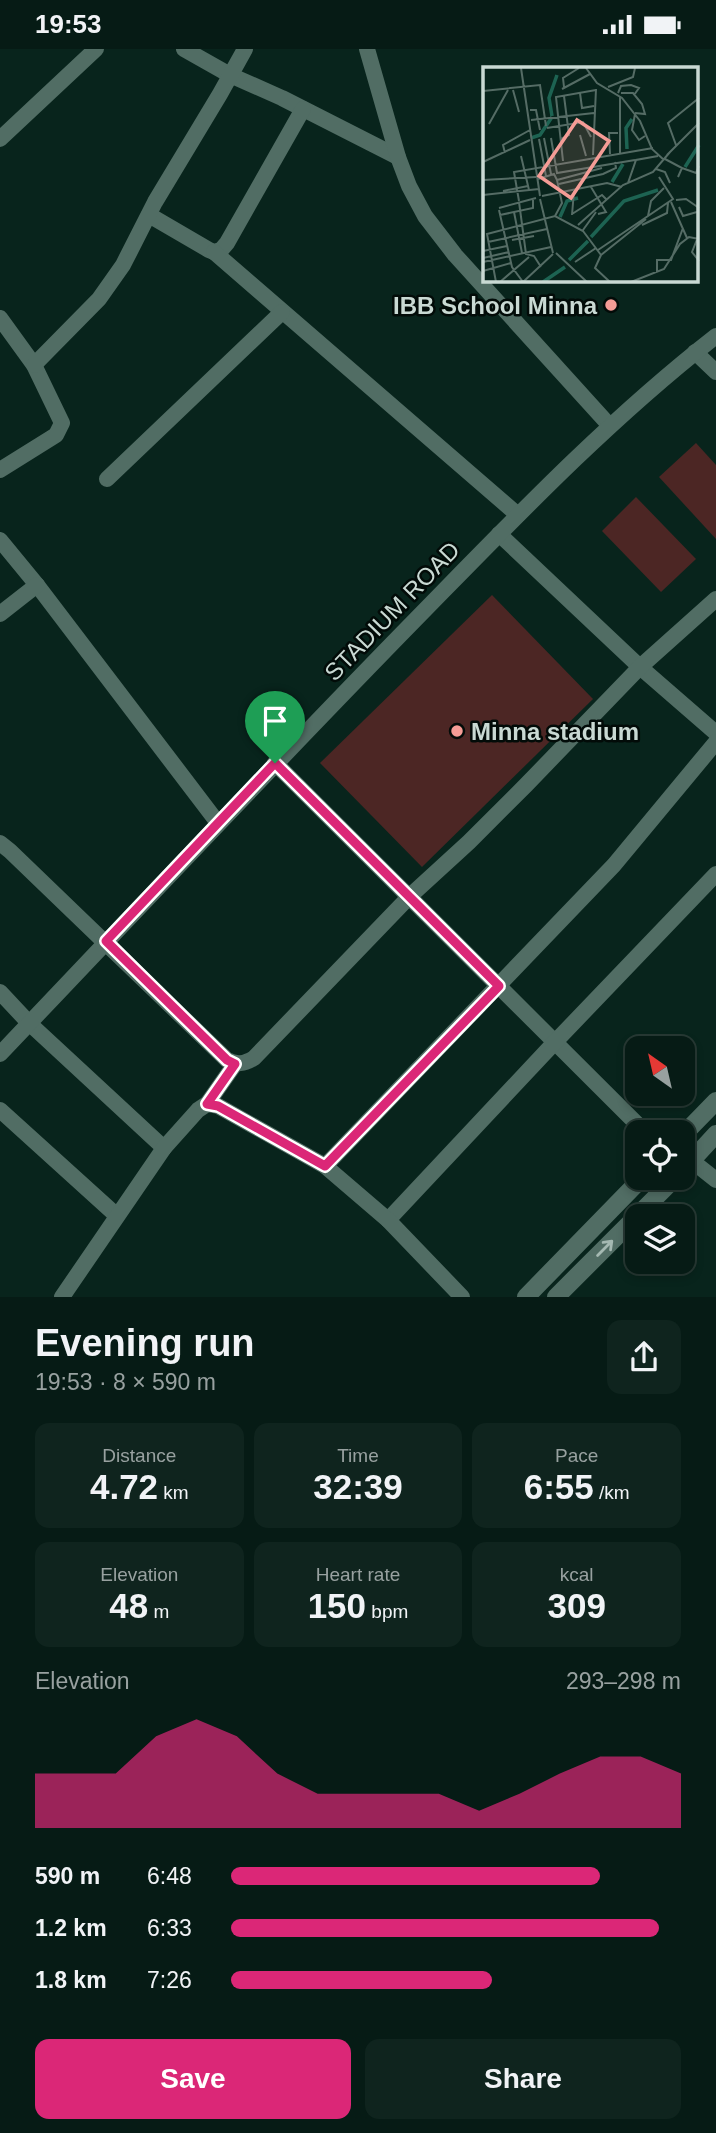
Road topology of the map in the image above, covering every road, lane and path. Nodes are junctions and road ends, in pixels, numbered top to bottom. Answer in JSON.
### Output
{"nodes":[{"id":1,"x":96,"y":49,"type":"edge"},
{"id":2,"x":184,"y":49,"type":"edge"},
{"id":3,"x":245,"y":49,"type":"edge"},
{"id":4,"x":368,"y":49,"type":"edge"},
{"id":5,"x":230,"y":75,"type":"junction"},
{"id":6,"x":303,"y":109,"type":"junction"},
{"id":7,"x":0,"y":139,"type":"edge"},
{"id":8,"x":398,"y":157,"type":"junction"},
{"id":9,"x":149,"y":215,"type":"junction"},
{"id":10,"x":214,"y":252,"type":"junction"},
{"id":11,"x":282,"y":312,"type":"junction"},
{"id":12,"x":0,"y":318,"type":"edge"},
{"id":13,"x":716,"y":336,"type":"edge"},
{"id":14,"x":695,"y":352,"type":"junction"},
{"id":15,"x":34,"y":365,"type":"junction"},
{"id":16,"x":716,"y":372,"type":"edge"},
{"id":17,"x":610,"y":426,"type":"junction"},
{"id":18,"x":0,"y":470,"type":"edge"},
{"id":19,"x":107,"y":479,"type":"dead end"},
{"id":20,"x":518,"y":515,"type":"junction"},
{"id":21,"x":499,"y":534,"type":"junction"},
{"id":22,"x":0,"y":540,"type":"edge"},
{"id":23,"x":37,"y":585,"type":"junction"},
{"id":24,"x":716,"y":599,"type":"edge"},
{"id":25,"x":0,"y":614,"type":"edge"},
{"id":26,"x":640,"y":667,"type":"junction"},
{"id":27,"x":716,"y":733,"type":"edge"},
{"id":28,"x":716,"y":742,"type":"edge"},
{"id":29,"x":275,"y":763,"type":"junction"},
{"id":30,"x":218,"y":823,"type":"junction"},
{"id":31,"x":0,"y":843,"type":"edge"},
{"id":32,"x":716,"y":874,"type":"edge"},
{"id":33,"x":410,"y":897,"type":"junction"},
{"id":34,"x":106,"y":941,"type":"junction"},
{"id":35,"x":499,"y":986,"type":"junction"},
{"id":36,"x":0,"y":992,"type":"edge"},
{"id":37,"x":29,"y":1023,"type":"junction"},
{"id":38,"x":555,"y":1042,"type":"junction"},
{"id":39,"x":0,"y":1054,"type":"edge"},
{"id":40,"x":235,"y":1064,"type":"junction"},
{"id":41,"x":716,"y":1101,"type":"edge"},
{"id":42,"x":207,"y":1104,"type":"junction"},
{"id":43,"x":0,"y":1110,"type":"edge"},
{"id":44,"x":633,"y":1120,"type":"edge"},
{"id":45,"x":695,"y":1123,"type":"edge"},
{"id":46,"x":716,"y":1134,"type":"edge"},
{"id":47,"x":164,"y":1148,"type":"junction"},
{"id":48,"x":695,"y":1157,"type":"edge"},
{"id":49,"x":325,"y":1166,"type":"junction"},
{"id":50,"x":695,"y":1170,"type":"edge"},
{"id":51,"x":716,"y":1180,"type":"edge"},
{"id":52,"x":630,"y":1190,"type":"edge"},
{"id":53,"x":663,"y":1190,"type":"edge"},
{"id":54,"x":117,"y":1215,"type":"junction"},
{"id":55,"x":388,"y":1220,"type":"junction"},
{"id":56,"x":62,"y":1297,"type":"edge"},
{"id":57,"x":462,"y":1297,"type":"edge"},
{"id":58,"x":526,"y":1297,"type":"edge"},
{"id":59,"x":556,"y":1297,"type":"edge"}],
"edges":[{"from":1,"to":7,"type":"street"},
{"from":2,"to":5,"type":"street"},
{"from":3,"to":5,"type":"street"},
{"from":4,"to":8,"type":"street"},
{"from":5,"to":6,"type":"street"},
{"from":5,"to":9,"type":"street"},
{"from":6,"to":8,"type":"street"},
{"from":6,"to":10,"type":"street"},
{"from":8,"to":17,"type":"street"},
{"from":9,"to":10,"type":"street"},
{"from":9,"to":15,"type":"street"},
{"from":10,"to":11,"type":"street"},
{"from":11,"to":19,"type":"street"},
{"from":11,"to":20,"type":"street"},
{"from":12,"to":15,"type":"street"},
{"from":13,"to":14,"type":"street","name":"STADIUM ROAD"},
{"from":14,"to":16,"type":"street"},
{"from":14,"to":17,"type":"street","name":"STADIUM ROAD"},
{"from":15,"to":18,"type":"street"},
{"from":17,"to":20,"type":"street","name":"STADIUM ROAD"},
{"from":20,"to":21,"type":"street","name":"STADIUM ROAD"},
{"from":21,"to":26,"type":"street"},
{"from":21,"to":29,"type":"street","name":"STADIUM ROAD"},
{"from":22,"to":23,"type":"street"},
{"from":23,"to":25,"type":"street"},
{"from":23,"to":30,"type":"street"},
{"from":24,"to":26,"type":"street"},
{"from":26,"to":27,"type":"street"},
{"from":26,"to":33,"type":"street"},
{"from":28,"to":35,"type":"street"},
{"from":29,"to":30,"type":"street","name":"STADIUM ROAD"},
{"from":29,"to":33,"type":"street"},
{"from":30,"to":34,"type":"street","name":"STADIUM ROAD"},
{"from":31,"to":34,"type":"street"},
{"from":32,"to":38,"type":"street"},
{"from":33,"to":35,"type":"street"},
{"from":33,"to":40,"type":"street"},
{"from":34,"to":37,"type":"street","name":"STADIUM ROAD"},
{"from":34,"to":40,"type":"street"},
{"from":35,"to":38,"type":"street"},
{"from":35,"to":49,"type":"street"},
{"from":36,"to":37,"type":"street"},
{"from":37,"to":39,"type":"street","name":"STADIUM ROAD"},
{"from":37,"to":47,"type":"street"},
{"from":38,"to":44,"type":"street"},
{"from":38,"to":55,"type":"street"},
{"from":40,"to":42,"type":"street"},
{"from":41,"to":45,"type":"street"},
{"from":42,"to":47,"type":"street"},
{"from":42,"to":49,"type":"street"},
{"from":43,"to":54,"type":"street"},
{"from":46,"to":48,"type":"street"},
{"from":47,"to":54,"type":"street"},
{"from":49,"to":55,"type":"street"},
{"from":50,"to":51,"type":"street"},
{"from":52,"to":58,"type":"street"},
{"from":59,"to":53,"type":"street","one_way":true},
{"from":54,"to":56,"type":"street"},
{"from":55,"to":57,"type":"street"}]}
